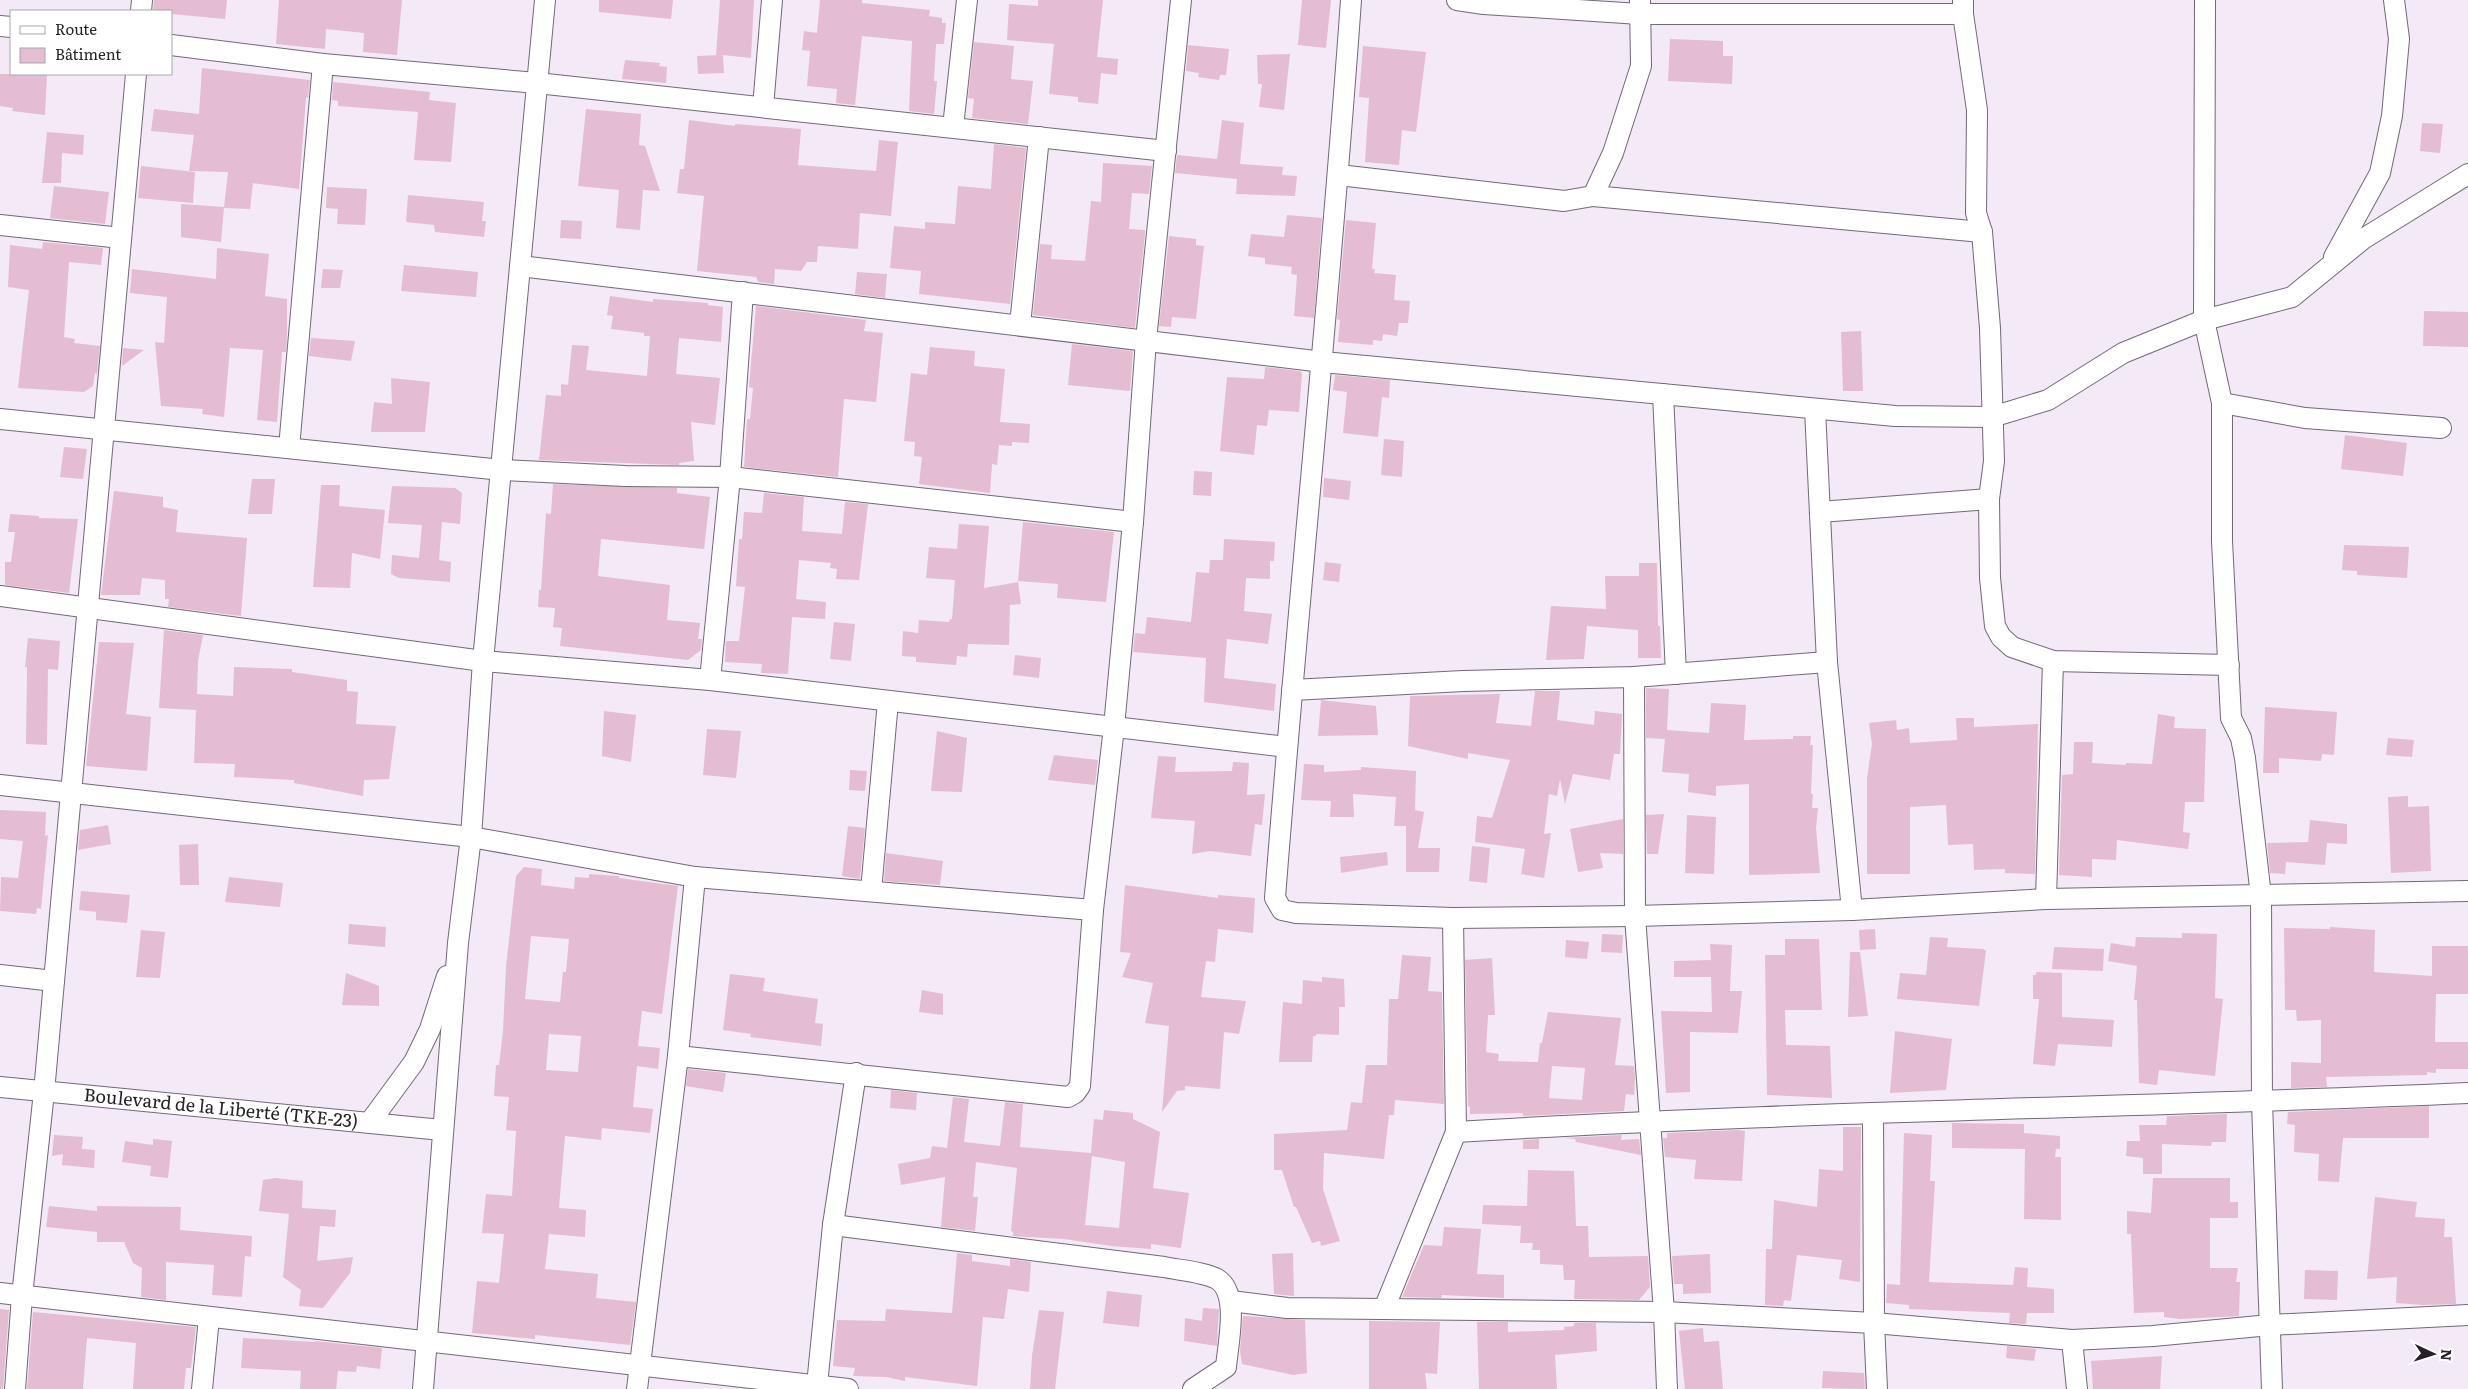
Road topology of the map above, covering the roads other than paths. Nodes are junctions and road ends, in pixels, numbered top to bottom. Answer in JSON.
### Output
{"nodes":[{"id":1,"x":546,"y":0,"type":"edge"},
{"id":2,"x":772,"y":0,"type":"edge"},
{"id":3,"x":967,"y":0,"type":"edge"},
{"id":4,"x":1181,"y":0,"type":"edge"},
{"id":5,"x":1351,"y":0,"type":"edge"},
{"id":6,"x":1457,"y":0,"type":"edge"},
{"id":7,"x":2204,"y":0,"type":"edge"},
{"id":8,"x":2394,"y":0,"type":"edge"},
{"id":9,"x":1640,"y":7,"type":"edge"},
{"id":10,"x":1963,"y":7,"type":"edge"},
{"id":11,"x":172,"y":45,"type":"edge"},
{"id":12,"x":323,"y":64,"type":"junction"},
{"id":13,"x":136,"y":75,"type":"edge"},
{"id":14,"x":537,"y":83,"type":"junction"},
{"id":15,"x":763,"y":107,"type":"junction"},
{"id":16,"x":953,"y":127,"type":"junction"},
{"id":17,"x":1039,"y":137,"type":"junction"},
{"id":18,"x":1166,"y":152,"type":"junction"},
{"id":19,"x":2468,"y":174,"type":"edge"},
{"id":20,"x":1338,"y":175,"type":"junction"},
{"id":21,"x":1593,"y":196,"type":"junction"},
{"id":22,"x":0,"y":225,"type":"edge"},
{"id":23,"x":1982,"y":232,"type":"junction"},
{"id":24,"x":121,"y":238,"type":"junction"},
{"id":25,"x":2330,"y":264,"type":"junction"},
{"id":26,"x":520,"y":266,"type":"junction"},
{"id":27,"x":743,"y":292,"type":"junction"},
{"id":28,"x":2204,"y":320,"type":"junction"},
{"id":29,"x":1020,"y":325,"type":"junction"},
{"id":30,"x":1146,"y":340,"type":"junction"},
{"id":31,"x":1323,"y":362,"type":"junction"},
{"id":32,"x":1662,"y":394,"type":"junction"},
{"id":33,"x":2222,"y":403,"type":"junction"},
{"id":34,"x":1815,"y":409,"type":"junction"},
{"id":35,"x":1992,"y":417,"type":"junction"},
{"id":36,"x":0,"y":419,"type":"edge"},
{"id":37,"x":102,"y":428,"type":"junction"},
{"id":38,"x":2441,"y":428,"type":"dead end"},
{"id":39,"x":289,"y":448,"type":"junction"},
{"id":40,"x":502,"y":470,"type":"junction"},
{"id":41,"x":730,"y":477,"type":"junction"},
{"id":42,"x":1989,"y":499,"type":"junction"},
{"id":43,"x":1820,"y":512,"type":"junction"},
{"id":44,"x":1133,"y":522,"type":"junction"},
{"id":45,"x":0,"y":596,"type":"edge"},
{"id":46,"x":88,"y":606,"type":"junction"},
{"id":47,"x":483,"y":661,"type":"junction"},
{"id":48,"x":2053,"y":661,"type":"junction"},
{"id":49,"x":1827,"y":662,"type":"junction"},
{"id":50,"x":2229,"y":665,"type":"junction"},
{"id":51,"x":1676,"y":674,"type":"junction"},
{"id":52,"x":1634,"y":677,"type":"junction"},
{"id":53,"x":710,"y":680,"type":"junction"},
{"id":54,"x":1292,"y":690,"type":"junction"},
{"id":55,"x":888,"y":700,"type":"junction"},
{"id":56,"x":1114,"y":727,"type":"junction"},
{"id":57,"x":1287,"y":747,"type":"junction"},
{"id":58,"x":0,"y":785,"type":"edge"},
{"id":59,"x":71,"y":792,"type":"junction"},
{"id":60,"x":471,"y":837,"type":"junction"},
{"id":61,"x":695,"y":877,"type":"junction"},
{"id":62,"x":871,"y":891,"type":"junction"},
{"id":63,"x":2468,"y":891,"type":"edge"},
{"id":64,"x":2261,"y":896,"type":"junction"},
{"id":65,"x":2046,"y":899,"type":"junction"},
{"id":66,"x":1093,"y":910,"type":"junction"},
{"id":67,"x":1852,"y":910,"type":"junction"},
{"id":68,"x":1635,"y":916,"type":"junction"},
{"id":69,"x":1454,"y":918,"type":"junction"},
{"id":70,"x":458,"y":943,"type":"junction"},
{"id":71,"x":0,"y":975,"type":"edge"},
{"id":72,"x":54,"y":981,"type":"junction"},
{"id":73,"x":678,"y":1056,"type":"junction"},
{"id":74,"x":856,"y":1073,"type":"junction"},
{"id":75,"x":0,"y":1087,"type":"edge"},
{"id":76,"x":44,"y":1092,"type":"junction"},
{"id":77,"x":2468,"y":1092,"type":"edge"},
{"id":78,"x":2262,"y":1102,"type":"junction"},
{"id":79,"x":1873,"y":1114,"type":"junction"},
{"id":80,"x":1648,"y":1120,"type":"junction"},
{"id":81,"x":370,"y":1122,"type":"junction"},
{"id":82,"x":442,"y":1130,"type":"junction"},
{"id":83,"x":1456,"y":1132,"type":"junction"},
{"id":84,"x":833,"y":1225,"type":"junction"},
{"id":85,"x":0,"y":1293,"type":"edge"},
{"id":86,"x":22,"y":1296,"type":"junction"},
{"id":87,"x":1231,"y":1301,"type":"junction"},
{"id":88,"x":1384,"y":1309,"type":"junction"},
{"id":89,"x":1664,"y":1312,"type":"junction"},
{"id":90,"x":2468,"y":1315,"type":"edge"},
{"id":91,"x":208,"y":1318,"type":"junction"},
{"id":92,"x":1874,"y":1323,"type":"junction"},
{"id":93,"x":2270,"y":1325,"type":"junction"},
{"id":94,"x":2072,"y":1340,"type":"junction"},
{"id":95,"x":427,"y":1342,"type":"junction"},
{"id":96,"x":639,"y":1366,"type":"junction"},
{"id":97,"x":816,"y":1385,"type":"junction"},
{"id":98,"x":15,"y":1389,"type":"edge"},
{"id":99,"x":202,"y":1389,"type":"edge"},
{"id":100,"x":423,"y":1389,"type":"edge"},
{"id":101,"x":637,"y":1389,"type":"edge"},
{"id":102,"x":848,"y":1389,"type":"edge"},
{"id":103,"x":1193,"y":1389,"type":"edge"},
{"id":104,"x":1667,"y":1389,"type":"edge"},
{"id":105,"x":1877,"y":1389,"type":"edge"},
{"id":106,"x":2077,"y":1389,"type":"edge"},
{"id":107,"x":2272,"y":1389,"type":"edge"}],
"edges":[{"from":1,"to":14,"type":"street"},
{"from":2,"to":15,"type":"street"},
{"from":3,"to":16,"type":"street"},
{"from":4,"to":18,"type":"street"},
{"from":5,"to":20,"type":"street"},
{"from":6,"to":9,"type":"street"},
{"from":7,"to":28,"type":"street"},
{"from":8,"to":25,"type":"street"},
{"from":9,"to":10,"type":"street"},
{"from":9,"to":21,"type":"street"},
{"from":10,"to":23,"type":"street"},
{"from":11,"to":12,"type":"street"},
{"from":12,"to":14,"type":"street"},
{"from":12,"to":39,"type":"street"},
{"from":13,"to":24,"type":"street"},
{"from":14,"to":15,"type":"street"},
{"from":14,"to":26,"type":"street"},
{"from":15,"to":16,"type":"street"},
{"from":16,"to":17,"type":"street"},
{"from":17,"to":18,"type":"street"},
{"from":17,"to":29,"type":"street"},
{"from":18,"to":30,"type":"street"},
{"from":19,"to":25,"type":"street"},
{"from":20,"to":21,"type":"street"},
{"from":20,"to":31,"type":"street"},
{"from":21,"to":23,"type":"street"},
{"from":22,"to":24,"type":"street"},
{"from":23,"to":35,"type":"street"},
{"from":24,"to":37,"type":"street"},
{"from":25,"to":28,"type":"street"},
{"from":26,"to":27,"type":"street"},
{"from":26,"to":40,"type":"street"},
{"from":27,"to":29,"type":"street"},
{"from":27,"to":41,"type":"street"},
{"from":28,"to":33,"type":"street"},
{"from":28,"to":35,"type":"street"},
{"from":29,"to":30,"type":"street"},
{"from":30,"to":31,"type":"street"},
{"from":30,"to":44,"type":"street"},
{"from":31,"to":32,"type":"street"},
{"from":31,"to":54,"type":"street"},
{"from":32,"to":34,"type":"street"},
{"from":32,"to":51,"type":"street"},
{"from":33,"to":38,"type":"street"},
{"from":33,"to":50,"type":"street"},
{"from":34,"to":35,"type":"street"},
{"from":34,"to":43,"type":"street"},
{"from":35,"to":42,"type":"street"},
{"from":36,"to":37,"type":"street"},
{"from":37,"to":39,"type":"street"},
{"from":37,"to":46,"type":"street"},
{"from":39,"to":40,"type":"street"},
{"from":40,"to":41,"type":"street"},
{"from":40,"to":47,"type":"street"},
{"from":41,"to":44,"type":"street"},
{"from":41,"to":53,"type":"street"},
{"from":42,"to":43,"type":"street"},
{"from":42,"to":48,"type":"street"},
{"from":43,"to":49,"type":"street"},
{"from":44,"to":56,"type":"street"},
{"from":45,"to":46,"type":"street"},
{"from":46,"to":47,"type":"street"},
{"from":46,"to":59,"type":"street"},
{"from":47,"to":53,"type":"street"},
{"from":47,"to":60,"type":"street"},
{"from":48,"to":50,"type":"street"},
{"from":48,"to":65,"type":"street"},
{"from":49,"to":51,"type":"street"},
{"from":49,"to":67,"type":"street"},
{"from":50,"to":64,"type":"street"},
{"from":51,"to":52,"type":"street"},
{"from":52,"to":54,"type":"street"},
{"from":52,"to":68,"type":"street"},
{"from":53,"to":55,"type":"street"},
{"from":54,"to":57,"type":"street"},
{"from":55,"to":56,"type":"street"},
{"from":55,"to":62,"type":"street"},
{"from":56,"to":57,"type":"street"},
{"from":56,"to":66,"type":"street"},
{"from":57,"to":69,"type":"street"},
{"from":58,"to":59,"type":"street"},
{"from":59,"to":60,"type":"street"},
{"from":59,"to":72,"type":"street"},
{"from":60,"to":61,"type":"street"},
{"from":60,"to":70,"type":"street"},
{"from":61,"to":62,"type":"street"},
{"from":61,"to":73,"type":"street"},
{"from":62,"to":66,"type":"street"},
{"from":63,"to":64,"type":"street"},
{"from":64,"to":65,"type":"street"},
{"from":64,"to":78,"type":"street"},
{"from":65,"to":67,"type":"street"},
{"from":66,"to":74,"type":"street"},
{"from":67,"to":68,"type":"street"},
{"from":68,"to":69,"type":"street"},
{"from":68,"to":80,"type":"street"},
{"from":69,"to":83,"type":"street"},
{"from":70,"to":81,"type":"street"},
{"from":70,"to":82,"type":"street"},
{"from":71,"to":72,"type":"street"},
{"from":72,"to":76,"type":"street"},
{"from":73,"to":74,"type":"street"},
{"from":73,"to":96,"type":"street"},
{"from":74,"to":84,"type":"street"},
{"from":75,"to":76,"type":"street","name":"Boulevard de la Liberté (TKE-23)"},
{"from":76,"to":81,"type":"street","name":"Boulevard de la Liberté (TKE-23)"},
{"from":76,"to":86,"type":"street"},
{"from":77,"to":78,"type":"street"},
{"from":78,"to":79,"type":"street"},
{"from":78,"to":93,"type":"street"},
{"from":79,"to":80,"type":"street"},
{"from":79,"to":92,"type":"street"},
{"from":80,"to":83,"type":"street"},
{"from":80,"to":89,"type":"street"},
{"from":81,"to":82,"type":"street","name":"Boulevard de la Liberté (TKE-23)"},
{"from":82,"to":95,"type":"street"},
{"from":83,"to":88,"type":"street"},
{"from":84,"to":87,"type":"street"},
{"from":84,"to":97,"type":"street"},
{"from":85,"to":86,"type":"street"},
{"from":86,"to":91,"type":"street"},
{"from":86,"to":98,"type":"street"},
{"from":87,"to":88,"type":"street"},
{"from":87,"to":103,"type":"street"},
{"from":88,"to":89,"type":"street"},
{"from":89,"to":92,"type":"street"},
{"from":89,"to":104,"type":"street"},
{"from":90,"to":93,"type":"street"},
{"from":91,"to":95,"type":"street"},
{"from":91,"to":99,"type":"street"},
{"from":92,"to":94,"type":"street"},
{"from":92,"to":105,"type":"street"},
{"from":93,"to":94,"type":"street"},
{"from":93,"to":107,"type":"street"},
{"from":94,"to":106,"type":"street"},
{"from":95,"to":96,"type":"street"},
{"from":95,"to":100,"type":"street"},
{"from":96,"to":97,"type":"street"},
{"from":96,"to":101,"type":"street"},
{"from":97,"to":102,"type":"street"}]}
